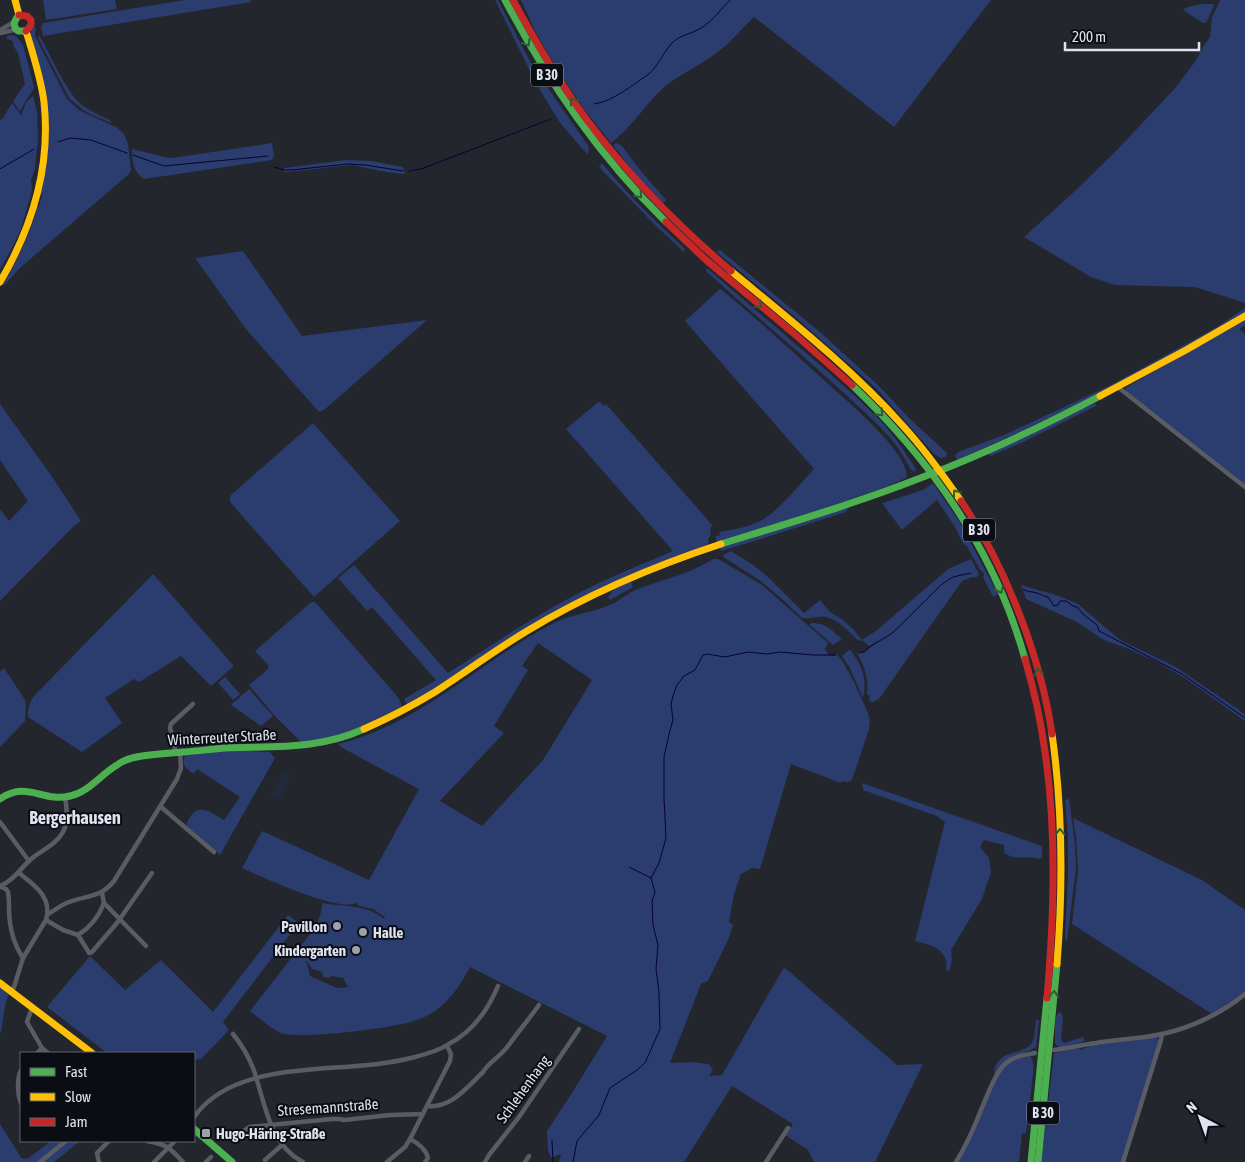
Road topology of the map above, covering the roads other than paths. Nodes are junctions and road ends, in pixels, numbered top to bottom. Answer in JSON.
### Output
{"nodes":[{"id":1,"x":15,"y":0,"type":"edge"},
{"id":2,"x":505,"y":0,"type":"edge"},
{"id":3,"x":513,"y":0,"type":"edge"},
{"id":4,"x":19,"y":15,"type":"junction"},
{"id":5,"x":14,"y":22,"type":"junction"},
{"id":6,"x":18,"y":30,"type":"junction"},
{"id":7,"x":26,"y":31,"type":"junction"},
{"id":8,"x":0,"y":32,"type":"edge"},
{"id":9,"x":599,"y":142,"type":"junction"},
{"id":10,"x":0,"y":282,"type":"edge"},
{"id":11,"x":1245,"y":316,"type":"edge"},
{"id":12,"x":1119,"y":388,"type":"junction"},
{"id":13,"x":1245,"y":487,"type":"edge"},
{"id":14,"x":193,"y":704,"type":"dead end"},
{"id":15,"x":178,"y":752,"type":"junction"},
{"id":16,"x":65,"y":797,"type":"junction"},
{"id":17,"x":0,"y":799,"type":"edge"},
{"id":18,"x":160,"y":807,"type":"junction"},
{"id":19,"x":0,"y":822,"type":"edge"},
{"id":20,"x":214,"y":852,"type":"dead end"},
{"id":21,"x":29,"y":861,"type":"junction"},
{"id":22,"x":19,"y":873,"type":"junction"},
{"id":23,"x":152,"y":873,"type":"dead end"},
{"id":24,"x":0,"y":886,"type":"edge"},
{"id":25,"x":102,"y":893,"type":"junction"},
{"id":26,"x":104,"y":903,"type":"junction"},
{"id":27,"x":48,"y":914,"type":"junction"},
{"id":28,"x":120,"y":919,"type":"junction"},
{"id":29,"x":46,"y":920,"type":"junction"},
{"id":30,"x":78,"y":935,"type":"junction"},
{"id":31,"x":146,"y":946,"type":"dead end"},
{"id":32,"x":23,"y":958,"type":"junction"},
{"id":33,"x":0,"y":983,"type":"edge"},
{"id":34,"x":498,"y":986,"type":"dead end"},
{"id":35,"x":11,"y":992,"type":"junction"},
{"id":36,"x":1245,"y":994,"type":"edge"},
{"id":37,"x":539,"y":1004,"type":"dead end"},
{"id":38,"x":32,"y":1008,"type":"junction"},
{"id":39,"x":579,"y":1029,"type":"dead end"},
{"id":40,"x":233,"y":1034,"type":"dead end"},
{"id":41,"x":1162,"y":1034,"type":"junction"},
{"id":42,"x":447,"y":1046,"type":"junction"},
{"id":43,"x":42,"y":1048,"type":"junction"},
{"id":44,"x":1054,"y":1050,"type":"dead end"},
{"id":45,"x":38,"y":1052,"type":"edge"},
{"id":46,"x":47,"y":1052,"type":"edge"},
{"id":47,"x":91,"y":1052,"type":"edge"},
{"id":48,"x":1035,"y":1053,"type":"dead end"},
{"id":49,"x":1044,"y":1064,"type":"junction"},
{"id":50,"x":20,"y":1072,"type":"edge"},
{"id":51,"x":256,"y":1078,"type":"junction"},
{"id":52,"x":20,"y":1100,"type":"edge"},
{"id":53,"x":427,"y":1106,"type":"junction"},
{"id":54,"x":423,"y":1114,"type":"junction"},
{"id":55,"x":195,"y":1116,"type":"edge"},
{"id":56,"x":271,"y":1124,"type":"junction"},
{"id":57,"x":788,"y":1128,"type":"dead end"},
{"id":58,"x":195,"y":1130,"type":"edge"},
{"id":59,"x":237,"y":1136,"type":"dead end"},
{"id":60,"x":410,"y":1139,"type":"junction"},
{"id":61,"x":65,"y":1142,"type":"edge"},
{"id":62,"x":108,"y":1142,"type":"edge"},
{"id":63,"x":152,"y":1142,"type":"edge"},
{"id":64,"x":174,"y":1142,"type":"edge"},
{"id":65,"x":282,"y":1145,"type":"junction"},
{"id":66,"x":169,"y":1147,"type":"junction"},
{"id":67,"x":529,"y":1156,"type":"dead end"},
{"id":68,"x":211,"y":1157,"type":"dead end"},
{"id":69,"x":265,"y":1160,"type":"dead end"},
{"id":70,"x":40,"y":1162,"type":"edge"},
{"id":71,"x":99,"y":1162,"type":"edge"},
{"id":72,"x":154,"y":1162,"type":"edge"},
{"id":73,"x":184,"y":1162,"type":"edge"},
{"id":74,"x":206,"y":1162,"type":"edge"},
{"id":75,"x":232,"y":1162,"type":"edge"},
{"id":76,"x":303,"y":1162,"type":"edge"},
{"id":77,"x":387,"y":1162,"type":"edge"},
{"id":78,"x":425,"y":1162,"type":"edge"},
{"id":79,"x":485,"y":1162,"type":"edge"},
{"id":80,"x":526,"y":1162,"type":"edge"},
{"id":81,"x":766,"y":1162,"type":"edge"},
{"id":82,"x":956,"y":1162,"type":"edge"},
{"id":83,"x":1030,"y":1162,"type":"edge"},
{"id":84,"x":1038,"y":1162,"type":"edge"},
{"id":85,"x":1123,"y":1162,"type":"edge"}],
"edges":[{"from":1,"to":4,"type":"main road"},
{"from":2,"to":9,"type":"main road","number":"B 30","one_way":true},
{"from":9,"to":3,"type":"main road","number":"B 30","one_way":true},
{"from":4,"to":5,"type":"main road"},
{"from":4,"to":7,"type":"main road"},
{"from":5,"to":6,"type":"main road"},
{"from":5,"to":8,"type":"street"},
{"from":6,"to":7,"type":"main road"},
{"from":6,"to":8,"type":"street"},
{"from":7,"to":10,"type":"main road"},
{"from":9,"to":49,"type":"main road","number":"B 30"},
{"from":11,"to":12,"type":"main road","name":"Winterreuter Straße"},
{"from":12,"to":13,"type":"street"},
{"from":12,"to":15,"type":"main road","name":"Winterreuter Straße"},
{"from":14,"to":15,"type":"street"},
{"from":15,"to":16,"type":"main road","name":"Winterreuter Straße"},
{"from":15,"to":18,"type":"street"},
{"from":16,"to":17,"type":"main road"},
{"from":16,"to":21,"type":"street"},
{"from":18,"to":20,"type":"street"},
{"from":18,"to":25,"type":"street"},
{"from":19,"to":21,"type":"street"},
{"from":21,"to":22,"type":"street"},
{"from":22,"to":24,"type":"street"},
{"from":22,"to":27,"type":"street"},
{"from":23,"to":28,"type":"street"},
{"from":24,"to":32,"type":"street"},
{"from":25,"to":26,"type":"street"},
{"from":25,"to":27,"type":"street"},
{"from":26,"to":28,"type":"street"},
{"from":26,"to":30,"type":"street"},
{"from":27,"to":29,"type":"street"},
{"from":28,"to":30,"type":"street"},
{"from":28,"to":31,"type":"street"},
{"from":29,"to":30,"type":"street"},
{"from":29,"to":32,"type":"street"},
{"from":32,"to":35,"type":"street"},
{"from":33,"to":35,"type":"main road"},
{"from":34,"to":42,"type":"street"},
{"from":35,"to":38,"type":"main road"},
{"from":36,"to":41,"type":"street"},
{"from":37,"to":53,"type":"street"},
{"from":38,"to":43,"type":"street"},
{"from":38,"to":47,"type":"main road"},
{"from":39,"to":79,"type":"street","name":"Schlehenhang"},
{"from":40,"to":51,"type":"street"},
{"from":41,"to":44,"type":"street"},
{"from":41,"to":85,"type":"street"},
{"from":42,"to":51,"type":"street"},
{"from":42,"to":53,"type":"street"},
{"from":43,"to":45,"type":"street"},
{"from":43,"to":46,"type":"street"},
{"from":48,"to":82,"type":"street"},
{"from":49,"to":83,"type":"main road","number":"B 30"},
{"from":49,"to":84,"type":"main road","number":"B 30"},
{"from":50,"to":52,"type":"street"},
{"from":51,"to":55,"type":"street"},
{"from":51,"to":56,"type":"street"},
{"from":53,"to":54,"type":"street"},
{"from":54,"to":56,"type":"street","name":"Stresemannstraße"},
{"from":54,"to":60,"type":"street"},
{"from":56,"to":59,"type":"street","name":"Stresemannstraße"},
{"from":56,"to":65,"type":"street"},
{"from":57,"to":81,"type":"street"},
{"from":58,"to":75,"type":"main road"},
{"from":60,"to":77,"type":"street"},
{"from":60,"to":78,"type":"street"},
{"from":61,"to":70,"type":"street"},
{"from":62,"to":71,"type":"street"},
{"from":63,"to":66,"type":"street"},
{"from":64,"to":66,"type":"street"},
{"from":65,"to":69,"type":"street"},
{"from":65,"to":76,"type":"street"},
{"from":66,"to":72,"type":"street"},
{"from":66,"to":73,"type":"street"},
{"from":67,"to":80,"type":"street"},
{"from":68,"to":74,"type":"street"}]}
